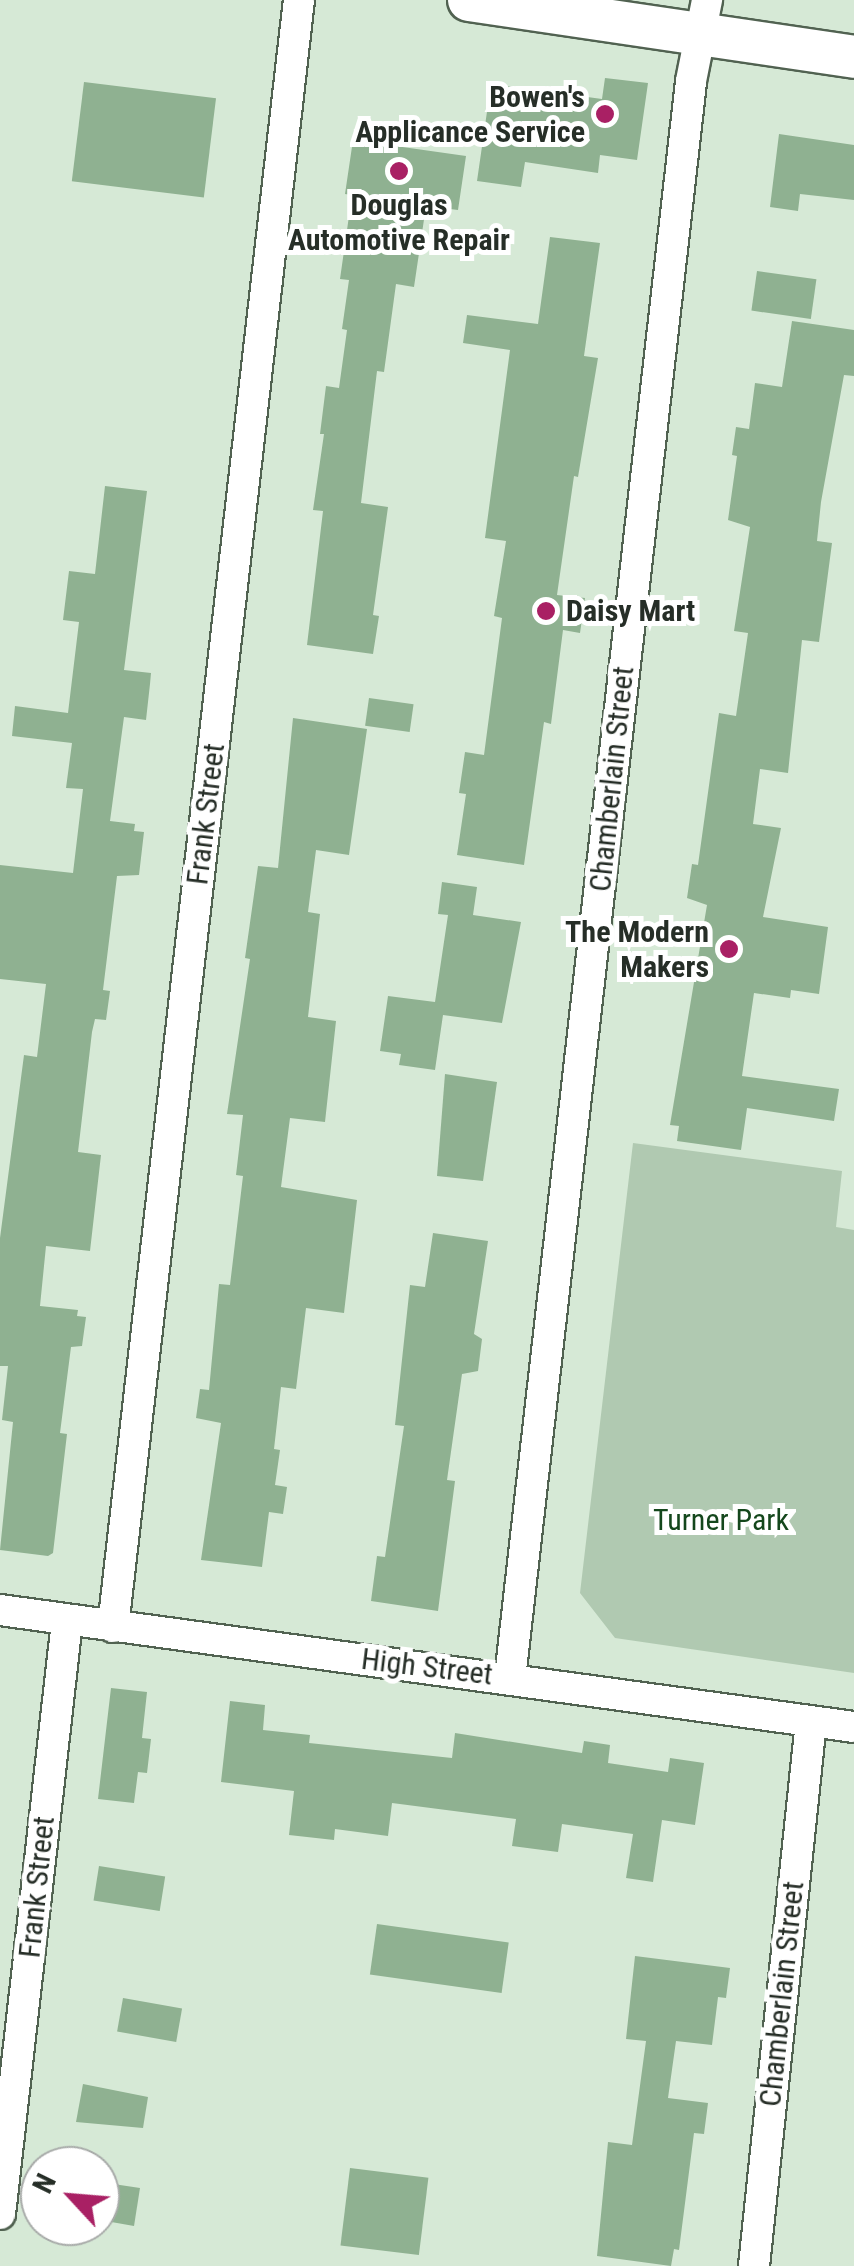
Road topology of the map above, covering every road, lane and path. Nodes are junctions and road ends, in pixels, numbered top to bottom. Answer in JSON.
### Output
{"nodes":[{"id":1,"x":299,"y":0,"type":"edge"},
{"id":2,"x":469,"y":0,"type":"edge"},
{"id":3,"x":706,"y":17,"type":"edge"},
{"id":4,"x":854,"y":57,"type":"edge"},
{"id":5,"x":0,"y":1610,"type":"edge"},
{"id":6,"x":66,"y":1620,"type":"junction"},
{"id":7,"x":114,"y":1627,"type":"junction"},
{"id":8,"x":510,"y":1678,"type":"junction"},
{"id":9,"x":811,"y":1722,"type":"junction"},
{"id":10,"x":854,"y":1727,"type":"edge"},
{"id":11,"x":0,"y":2214,"type":"edge"},
{"id":12,"x":754,"y":2266,"type":"edge"}],
"edges":[{"from":1,"to":7,"type":"street","name":"Frank Street"},
{"from":2,"to":3,"type":"main road"},
{"from":3,"to":4,"type":"main road"},
{"from":3,"to":8,"type":"street","name":"Chamberlain Street"},
{"from":5,"to":6,"type":"street","name":"High Street"},
{"from":6,"to":7,"type":"street","name":"High Street"},
{"from":6,"to":11,"type":"street","name":"Frank Street"},
{"from":7,"to":8,"type":"street","name":"High Street"},
{"from":8,"to":9,"type":"street","name":"High Street"},
{"from":9,"to":10,"type":"street","name":"High Street"},
{"from":9,"to":12,"type":"street","name":"Chamberlain Street"}]}
